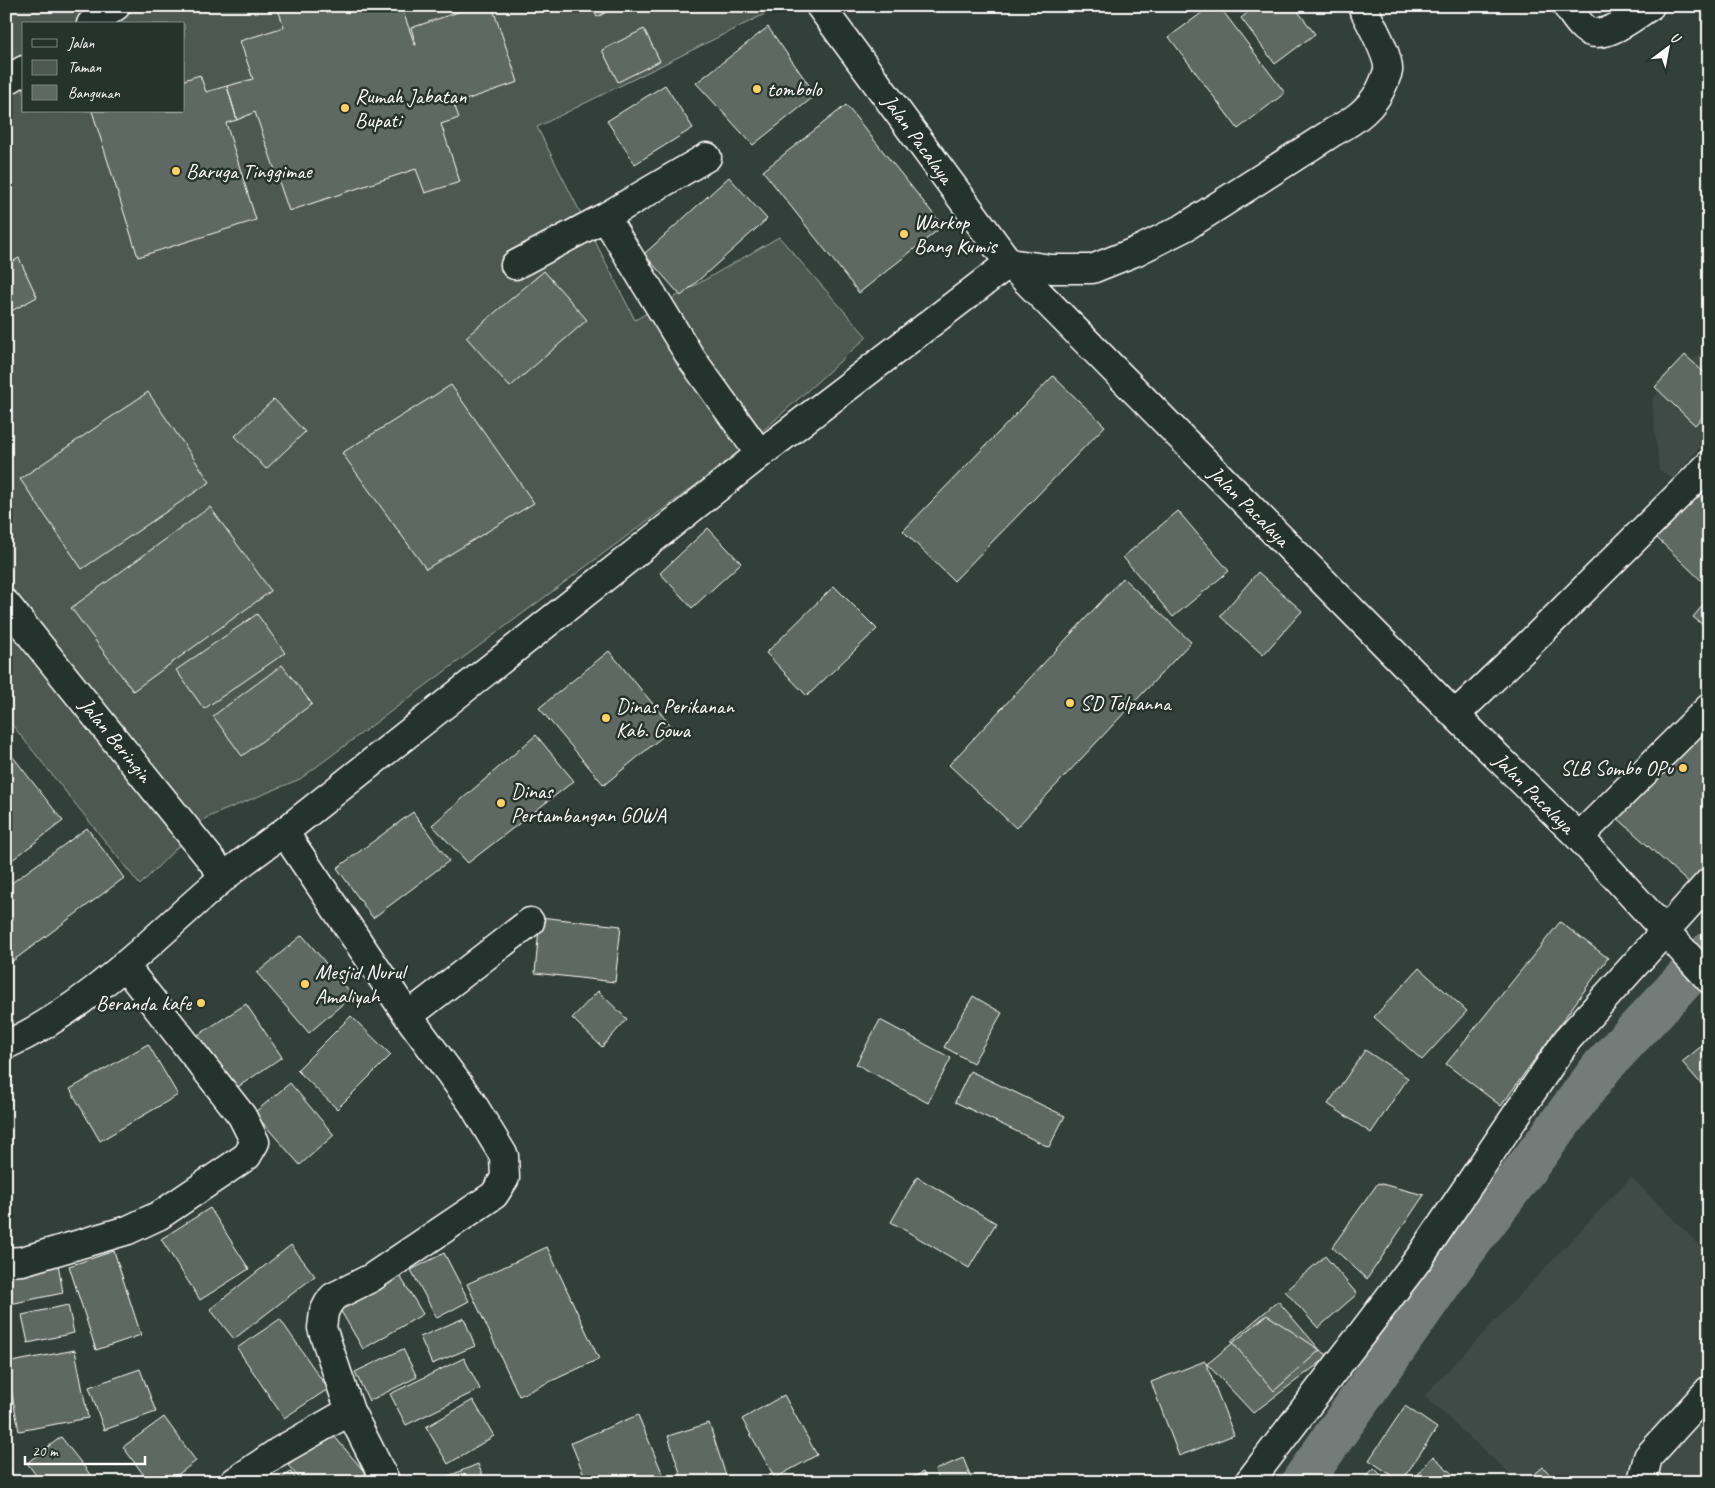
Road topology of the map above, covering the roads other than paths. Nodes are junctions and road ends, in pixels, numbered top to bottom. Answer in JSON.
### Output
{"nodes":[{"id":1,"x":116,"y":6,"type":"edge"},
{"id":2,"x":820,"y":6,"type":"edge"},
{"id":3,"x":1362,"y":6,"type":"edge"},
{"id":4,"x":1567,"y":6,"type":"edge"},
{"id":5,"x":1650,"y":6,"type":"edge"},
{"id":6,"x":94,"y":22,"type":"edge"},
{"id":7,"x":22,"y":71,"type":"edge"},
{"id":8,"x":6,"y":81,"type":"edge"},
{"id":9,"x":707,"y":157,"type":"dead end"},
{"id":10,"x":605,"y":217,"type":"junction"},
{"id":11,"x":1009,"y":263,"type":"junction"},
{"id":12,"x":515,"y":265,"type":"dead end"},
{"id":13,"x":760,"y":454,"type":"junction"},
{"id":14,"x":1709,"y":465,"type":"edge"},
{"id":15,"x":6,"y":604,"type":"edge"},
{"id":16,"x":1709,"y":708,"type":"edge"},
{"id":17,"x":1454,"y":715,"type":"junction"},
{"id":18,"x":284,"y":832,"type":"junction"},
{"id":19,"x":1579,"y":837,"type":"junction"},
{"id":20,"x":225,"y":876,"type":"junction"},
{"id":21,"x":1709,"y":882,"type":"edge"},
{"id":22,"x":530,"y":922,"type":"dead end"},
{"id":23,"x":1664,"y":930,"type":"junction"},
{"id":24,"x":124,"y":965,"type":"junction"},
{"id":25,"x":1709,"y":979,"type":"edge"},
{"id":26,"x":408,"y":1016,"type":"junction"},
{"id":27,"x":6,"y":1045,"type":"edge"},
{"id":28,"x":6,"y":1262,"type":"edge"},
{"id":29,"x":1709,"y":1390,"type":"edge"},
{"id":30,"x":350,"y":1411,"type":"junction"},
{"id":31,"x":234,"y":1482,"type":"edge"},
{"id":32,"x":386,"y":1482,"type":"edge"},
{"id":33,"x":1249,"y":1482,"type":"edge"},
{"id":34,"x":1644,"y":1482,"type":"edge"}],
"edges":[{"from":1,"to":6,"type":"street"},
{"from":2,"to":11,"type":"street","name":"Jalan Pacalaya"},
{"from":3,"to":11,"type":"street"},
{"from":4,"to":5,"type":"street"},
{"from":7,"to":8,"type":"street"},
{"from":9,"to":10,"type":"street"},
{"from":10,"to":12,"type":"street"},
{"from":10,"to":13,"type":"street"},
{"from":11,"to":13,"type":"street"},
{"from":11,"to":17,"type":"street","name":"Jalan Pacalaya"},
{"from":13,"to":18,"type":"street"},
{"from":14,"to":17,"type":"street"},
{"from":15,"to":20,"type":"street","name":"Jalan Beringin"},
{"from":16,"to":19,"type":"street"},
{"from":17,"to":19,"type":"street","name":"Jalan Pacalaya"},
{"from":18,"to":20,"type":"street"},
{"from":18,"to":26,"type":"street"},
{"from":19,"to":23,"type":"street","name":"Jalan Pacalaya"},
{"from":20,"to":24,"type":"street"},
{"from":21,"to":23,"type":"street"},
{"from":22,"to":26,"type":"street"},
{"from":23,"to":25,"type":"street","name":"Jalan Pacalaya"},
{"from":23,"to":33,"type":"street"},
{"from":24,"to":27,"type":"street"},
{"from":24,"to":28,"type":"street"},
{"from":26,"to":30,"type":"street"},
{"from":29,"to":34,"type":"street"},
{"from":30,"to":31,"type":"street"},
{"from":30,"to":32,"type":"street"}]}
